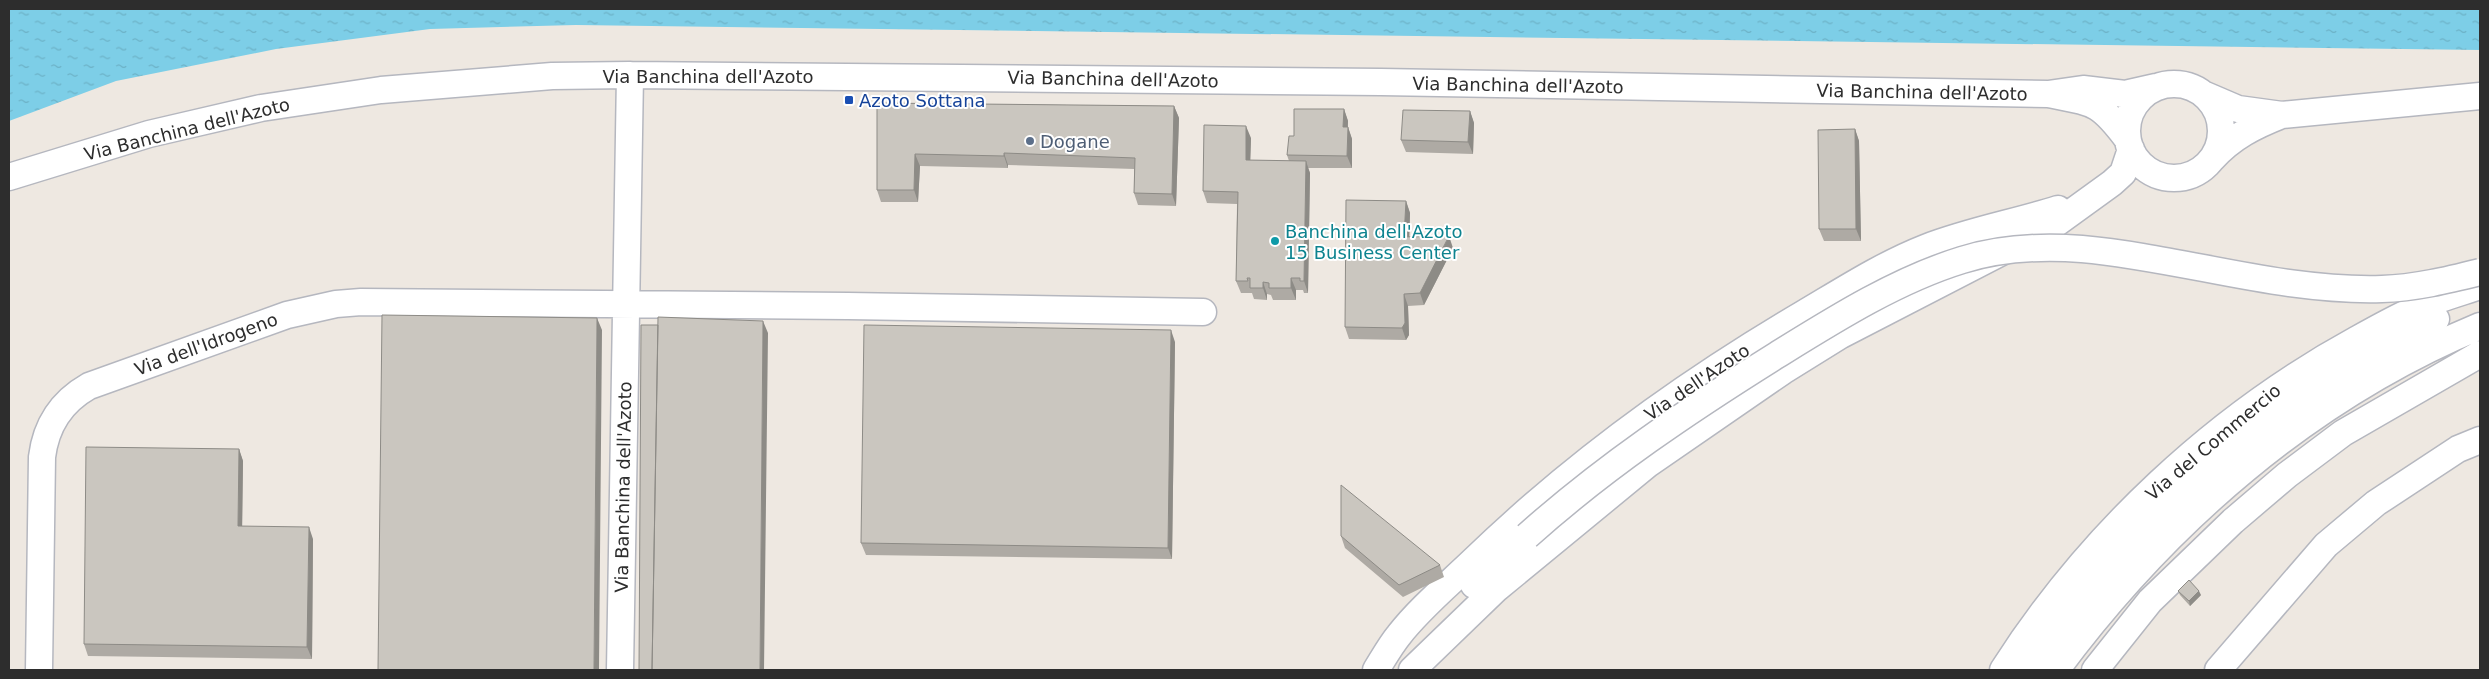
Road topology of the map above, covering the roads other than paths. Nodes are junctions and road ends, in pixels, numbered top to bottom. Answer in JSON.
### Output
{"nodes":[{"id":1,"x":630,"y":74,"type":"junction"},
{"id":2,"x":2159,"y":86,"type":"junction"},
{"id":3,"x":2202,"y":93,"type":"junction"},
{"id":4,"x":2048,"y":94,"type":"junction"},
{"id":5,"x":2480,"y":96,"type":"edge"},
{"id":6,"x":2282,"y":115,"type":"junction"},
{"id":7,"x":2130,"y":145,"type":"junction"},
{"id":8,"x":2210,"y":162,"type":"junction"},
{"id":9,"x":9,"y":177,"type":"edge"},
{"id":10,"x":2088,"y":200,"type":"junction"},
{"id":11,"x":2480,"y":272,"type":"edge"},
{"id":12,"x":2480,"y":286,"type":"edge"},
{"id":13,"x":2480,"y":300,"type":"edge"},
{"id":14,"x":626,"y":303,"type":"junction"},
{"id":15,"x":1203,"y":312,"type":"dead end"},
{"id":16,"x":2480,"y":326,"type":"edge"},
{"id":17,"x":2480,"y":354,"type":"edge"},
{"id":18,"x":2480,"y":440,"type":"edge"},
{"id":19,"x":40,"y":670,"type":"edge"},
{"id":20,"x":620,"y":670,"type":"edge"},
{"id":21,"x":1376,"y":670,"type":"edge"},
{"id":22,"x":1392,"y":670,"type":"edge"},
{"id":23,"x":1412,"y":670,"type":"edge"},
{"id":24,"x":2003,"y":670,"type":"edge"},
{"id":25,"x":2028,"y":670,"type":"edge"},
{"id":26,"x":2056,"y":670,"type":"edge"},
{"id":27,"x":2095,"y":670,"type":"edge"},
{"id":28,"x":2218,"y":670,"type":"edge"}],
"edges":[{"from":1,"to":4,"type":"street","name":"Via Banchina dell'Azoto"},
{"from":1,"to":9,"type":"street","name":"Via Banchina dell'Azoto"},
{"from":1,"to":14,"type":"street","name":"Via Banchina dell'Azoto"},
{"from":2,"to":3,"type":"street"},
{"from":2,"to":4,"type":"street"},
{"from":2,"to":7,"type":"street"},
{"from":3,"to":6,"type":"street"},
{"from":3,"to":8,"type":"street"},
{"from":4,"to":7,"type":"street"},
{"from":5,"to":6,"type":"street"},
{"from":6,"to":8,"type":"street"},
{"from":7,"to":8,"type":"street"},
{"from":7,"to":10,"type":"street","name":"Via dell'Azoto"},
{"from":10,"to":21,"type":"street","name":"Via dell'Azoto"},
{"from":10,"to":23,"type":"street","name":"Via dell'Azoto"},
{"from":11,"to":22,"type":"street","bridge":true},
{"from":12,"to":24,"type":"street","name":"Via del Commercio"},
{"from":13,"to":25,"type":"street"},
{"from":14,"to":15,"type":"street","name":"Via dell'Idrogeno"},
{"from":14,"to":19,"type":"street","name":"Via dell'Idrogeno"},
{"from":14,"to":20,"type":"street","name":"Via Banchina dell'Azoto"},
{"from":16,"to":26,"type":"street"},
{"from":17,"to":27,"type":"street"},
{"from":18,"to":28,"type":"street"}]}
